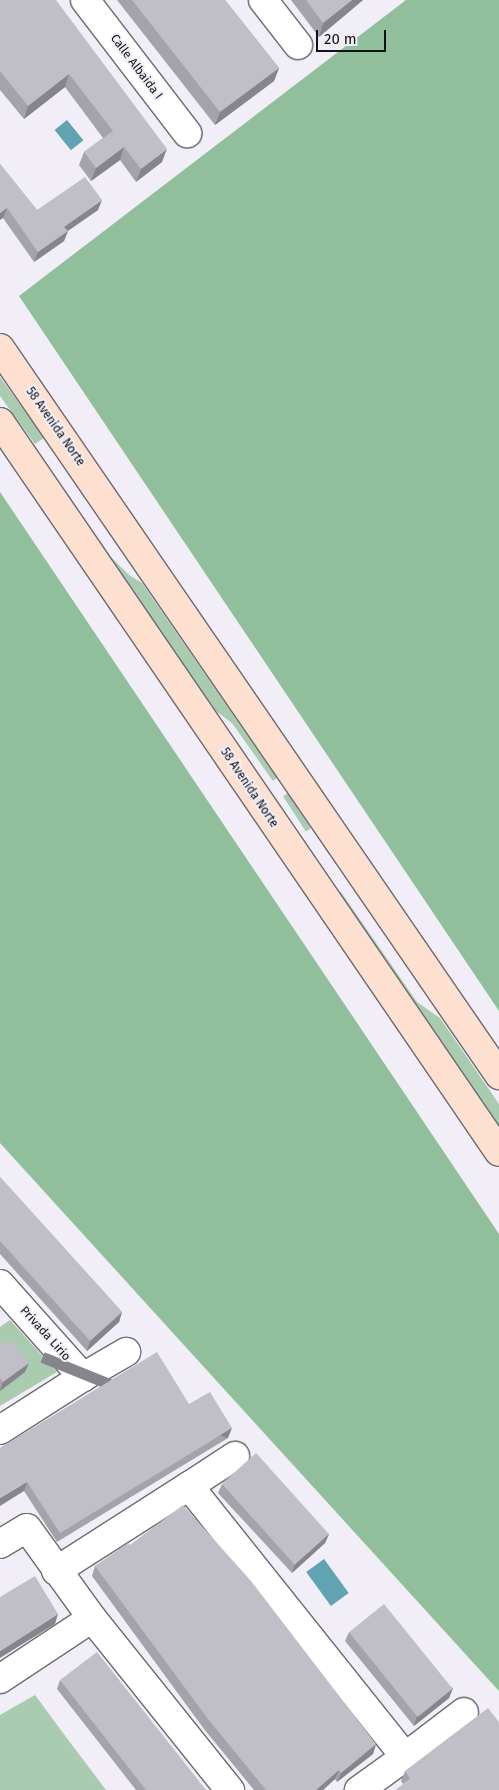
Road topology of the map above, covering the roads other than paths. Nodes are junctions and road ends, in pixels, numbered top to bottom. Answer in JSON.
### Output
{"nodes":[{"id":1,"x":85,"y":0,"type":"edge"},
{"id":2,"x":263,"y":0,"type":"edge"},
{"id":3,"x":298,"y":44,"type":"dead end"},
{"id":4,"x":187,"y":133,"type":"dead end"},
{"id":5,"x":0,"y":348,"type":"edge"},
{"id":6,"x":0,"y":422,"type":"edge"},
{"id":7,"x":76,"y":459,"type":"junction"},
{"id":8,"x":42,"y":482,"type":"junction"},
{"id":9,"x":345,"y":851,"type":"junction"},
{"id":10,"x":310,"y":877,"type":"junction"},
{"id":11,"x":499,"y":1075,"type":"edge"},
{"id":12,"x":499,"y":1152,"type":"edge"},
{"id":13,"x":2,"y":1291,"type":"edge"},
{"id":14,"x":126,"y":1352,"type":"dead end"},
{"id":15,"x":83,"y":1376,"type":"junction"},
{"id":16,"x":0,"y":1430,"type":"edge"},
{"id":17,"x":236,"y":1456,"type":"dead end"},
{"id":18,"x":189,"y":1486,"type":"junction"},
{"id":19,"x":1,"y":1544,"type":"edge"},
{"id":20,"x":56,"y":1571,"type":"junction"},
{"id":21,"x":92,"y":1618,"type":"junction"},
{"id":22,"x":0,"y":1679,"type":"edge"},
{"id":23,"x":464,"y":1712,"type":"dead end"},
{"id":24,"x":405,"y":1757,"type":"junction"},
{"id":25,"x":230,"y":1790,"type":"edge"},
{"id":26,"x":359,"y":1790,"type":"edge"}],
"edges":[{"from":1,"to":4,"type":"street","name":"Calle Albaida I"},
{"from":2,"to":3,"type":"street"},
{"from":5,"to":7,"type":"main road","name":"58 Avenida Norte"},
{"from":6,"to":8,"type":"main road","name":"58 Avenida Norte"},
{"from":7,"to":8,"type":"main road"},
{"from":7,"to":9,"type":"main road","name":"58 Avenida Norte"},
{"from":8,"to":10,"type":"main road","name":"58 Avenida Norte"},
{"from":9,"to":10,"type":"main road"},
{"from":9,"to":11,"type":"main road","name":"58 Avenida Norte"},
{"from":10,"to":12,"type":"main road","name":"58 Avenida Norte"},
{"from":13,"to":15,"type":"street","name":"Privada Lirio"},
{"from":14,"to":15,"type":"street"},
{"from":15,"to":16,"type":"street"},
{"from":17,"to":18,"type":"street"},
{"from":18,"to":20,"type":"street"},
{"from":18,"to":24,"type":"street"},
{"from":19,"to":20,"type":"street"},
{"from":20,"to":21,"type":"street"},
{"from":21,"to":22,"type":"street"},
{"from":21,"to":25,"type":"street"},
{"from":23,"to":24,"type":"street"},
{"from":24,"to":26,"type":"street"}]}
